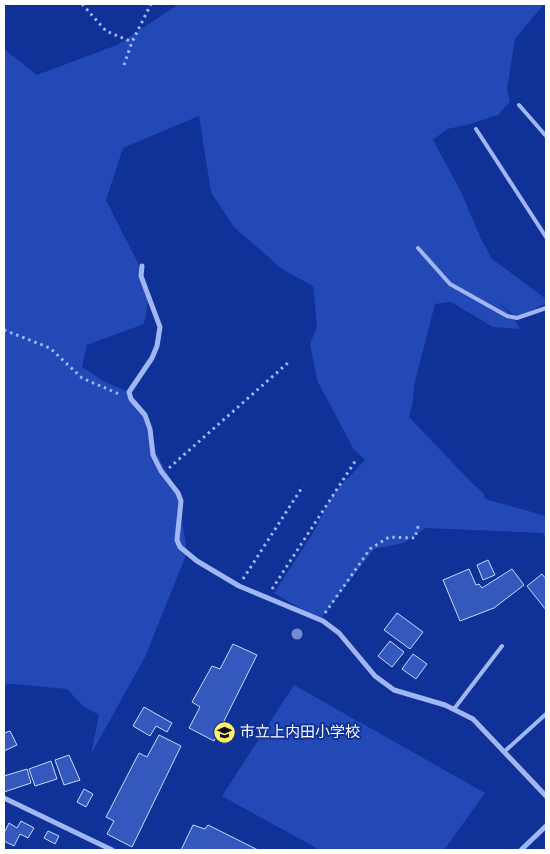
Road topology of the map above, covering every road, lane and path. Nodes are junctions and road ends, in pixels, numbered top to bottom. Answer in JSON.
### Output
{"nodes":[{"id":1,"x":82,"y":4,"type":"edge"},
{"id":2,"x":151,"y":4,"type":"edge"},
{"id":3,"x":132,"y":42,"type":"junction"},
{"id":4,"x":124,"y":65,"type":"dead end"},
{"id":5,"x":519,"y":105,"type":"dead end"},
{"id":6,"x":476,"y":129,"type":"dead end"},
{"id":7,"x":546,"y":136,"type":"edge"},
{"id":8,"x":546,"y":236,"type":"edge"},
{"id":9,"x":418,"y":248,"type":"dead end"},
{"id":10,"x":142,"y":266,"type":"dead end"},
{"id":11,"x":546,"y":308,"type":"edge"},
{"id":12,"x":4,"y":330,"type":"edge"},
{"id":13,"x":290,"y":361,"type":"dead end"},
{"id":14,"x":131,"y":399,"type":"junction"},
{"id":15,"x":356,"y":460,"type":"dead end"},
{"id":16,"x":163,"y":474,"type":"junction"},
{"id":17,"x":303,"y":486,"type":"dead end"},
{"id":18,"x":419,"y":523,"type":"dead end"},
{"id":19,"x":239,"y":586,"type":"junction"},
{"id":20,"x":266,"y":598,"type":"junction"},
{"id":21,"x":320,"y":620,"type":"junction"},
{"id":22,"x":502,"y":646,"type":"dead end"},
{"id":23,"x":454,"y":709,"type":"junction"},
{"id":24,"x":546,"y":714,"type":"edge"},
{"id":25,"x":504,"y":752,"type":"junction"},
{"id":26,"x":546,"y":796,"type":"edge"},
{"id":27,"x":4,"y":798,"type":"edge"},
{"id":28,"x":546,"y":826,"type":"edge"},
{"id":29,"x":112,"y":850,"type":"edge"},
{"id":30,"x":521,"y":850,"type":"edge"}],
"edges":[{"from":1,"to":3,"type":"path"},
{"from":2,"to":3,"type":"path"},
{"from":3,"to":4,"type":"path"},
{"from":5,"to":7,"type":"lane"},
{"from":6,"to":8,"type":"lane"},
{"from":9,"to":11,"type":"lane"},
{"from":10,"to":14,"type":"street"},
{"from":12,"to":14,"type":"path"},
{"from":13,"to":16,"type":"path"},
{"from":14,"to":16,"type":"street"},
{"from":15,"to":20,"type":"path"},
{"from":16,"to":19,"type":"street"},
{"from":17,"to":19,"type":"path"},
{"from":18,"to":21,"type":"path"},
{"from":19,"to":20,"type":"street"},
{"from":20,"to":21,"type":"street"},
{"from":21,"to":23,"type":"street"},
{"from":22,"to":23,"type":"lane"},
{"from":23,"to":25,"type":"street"},
{"from":24,"to":25,"type":"lane"},
{"from":25,"to":26,"type":"street"},
{"from":27,"to":29,"type":"street"},
{"from":28,"to":30,"type":"street"}]}
